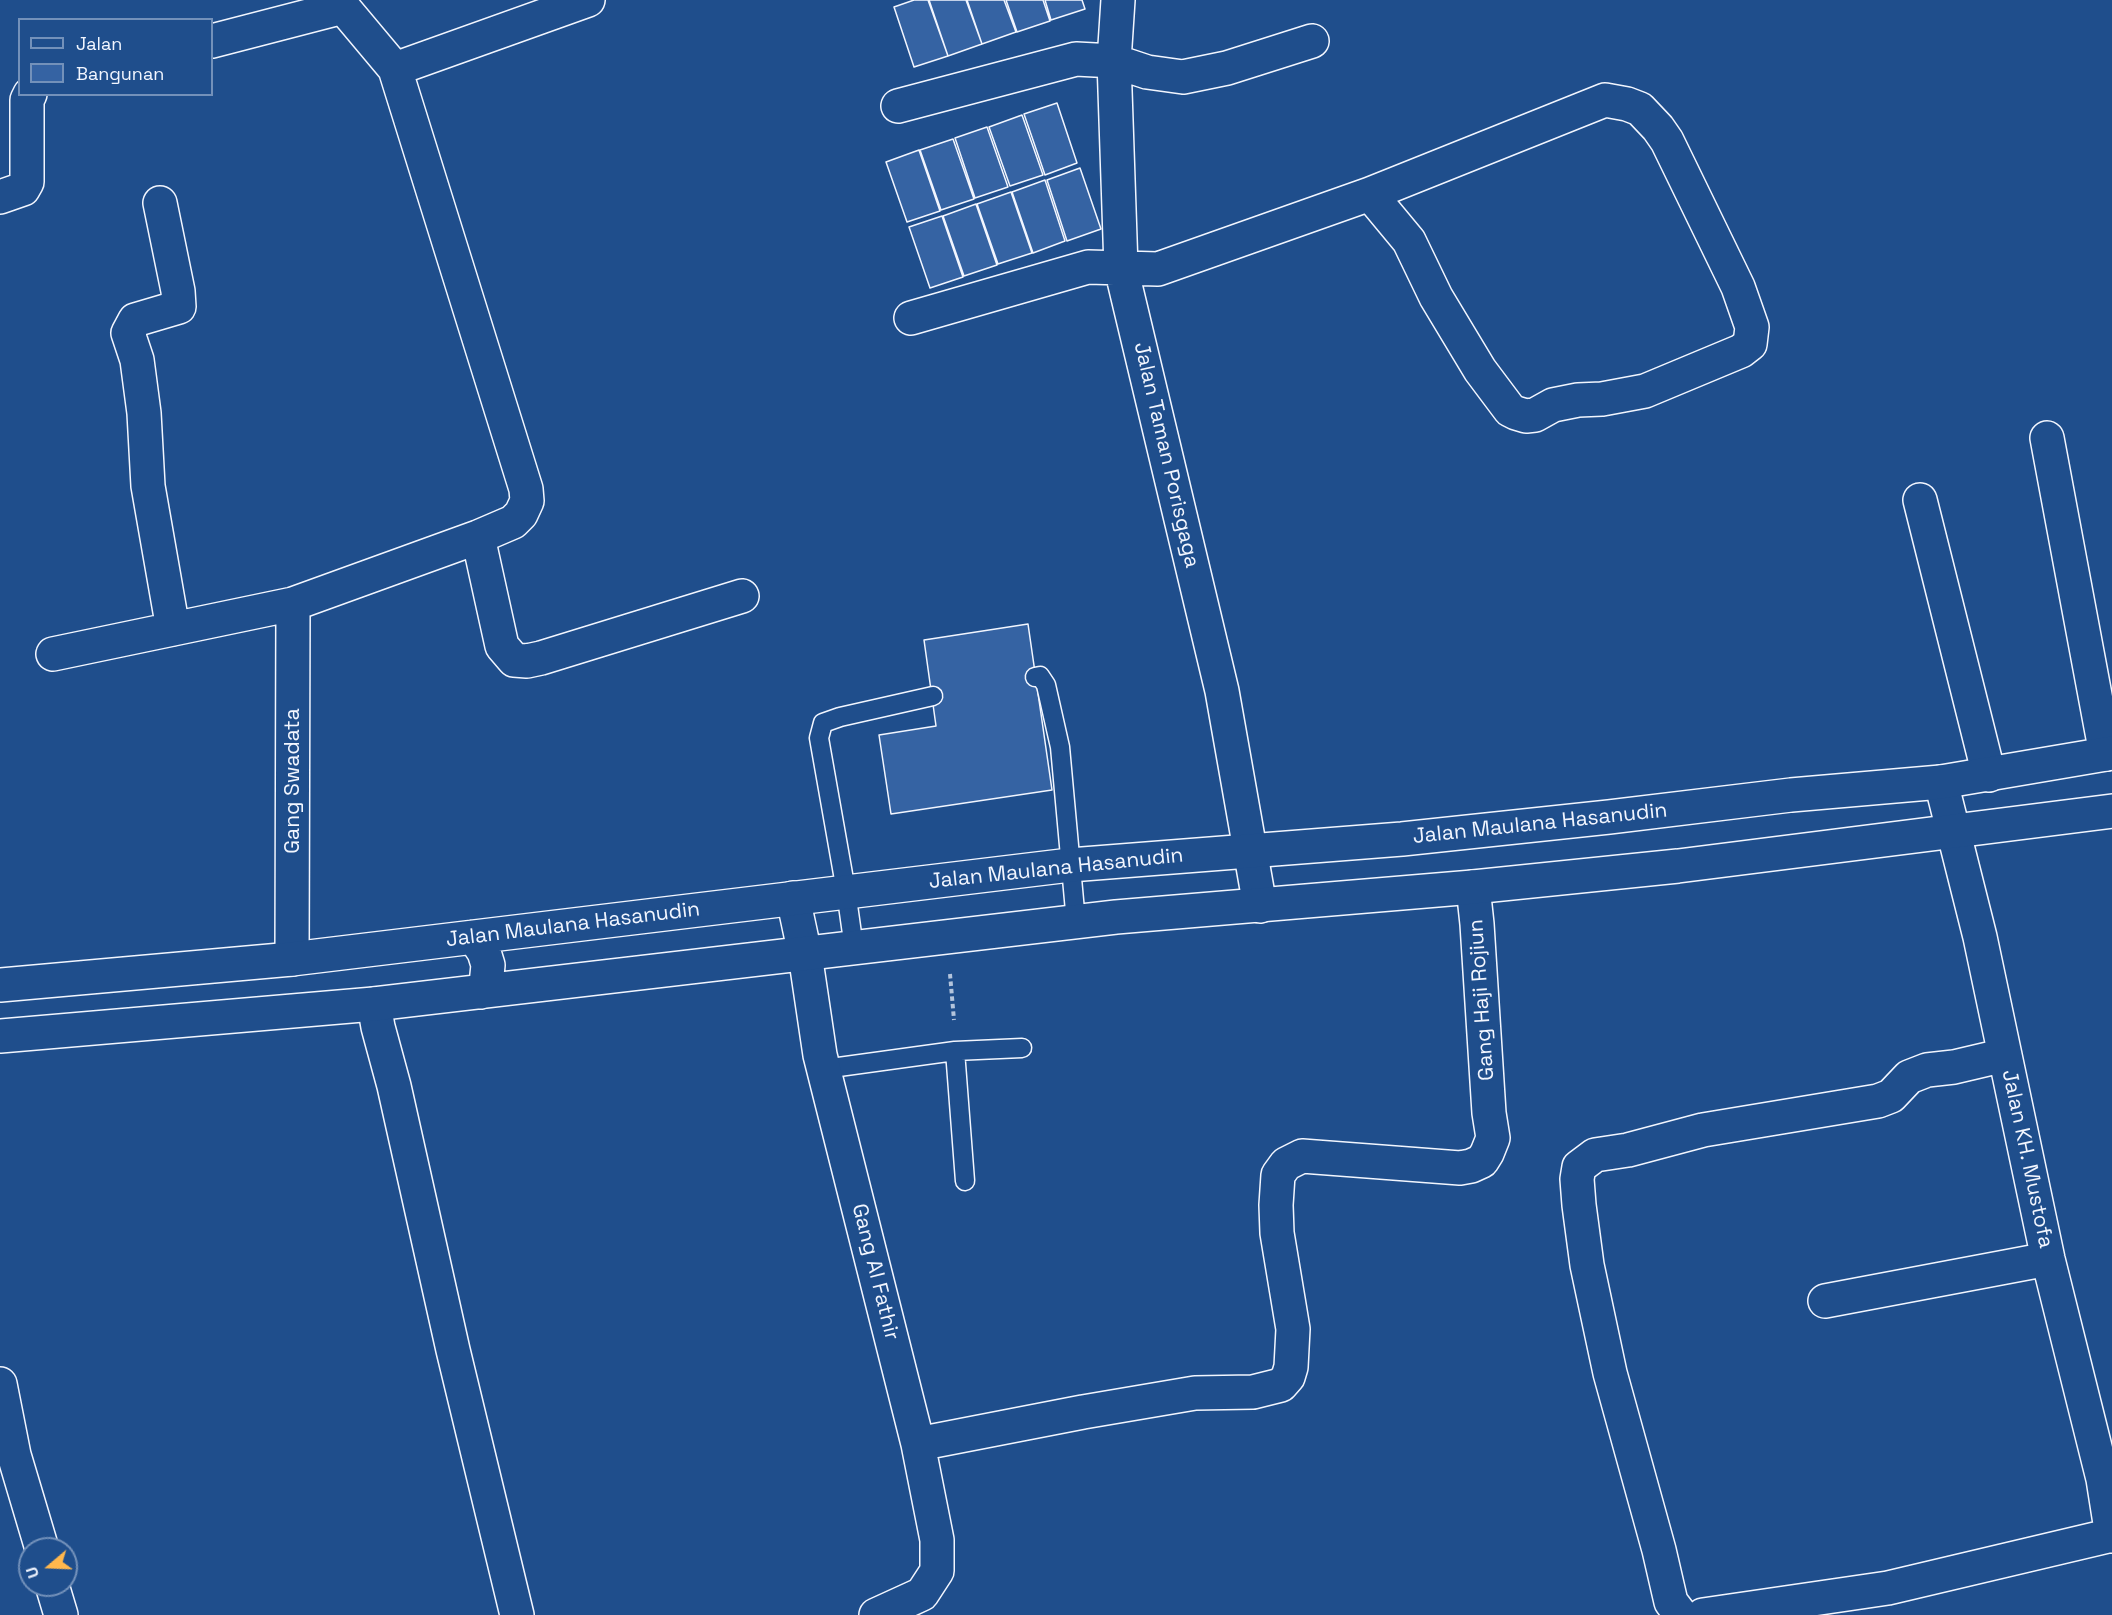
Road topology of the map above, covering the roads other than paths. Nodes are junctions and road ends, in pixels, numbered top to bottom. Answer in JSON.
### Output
{"nodes":[{"id":1,"x":588,"y":0,"type":"edge"},
{"id":2,"x":1118,"y":0,"type":"edge"},
{"id":3,"x":343,"y":4,"type":"edge"},
{"id":4,"x":213,"y":41,"type":"edge"},
{"id":5,"x":1311,"y":41,"type":"dead end"},
{"id":6,"x":1114,"y":61,"type":"junction"},
{"id":7,"x":394,"y":69,"type":"junction"},
{"id":8,"x":29,"y":96,"type":"edge"},
{"id":9,"x":898,"y":106,"type":"dead end"},
{"id":10,"x":1370,"y":194,"type":"junction"},
{"id":11,"x":0,"y":197,"type":"edge"},
{"id":12,"x":160,"y":202,"type":"dead end"},
{"id":13,"x":1122,"y":268,"type":"junction"},
{"id":14,"x":911,"y":318,"type":"dead end"},
{"id":15,"x":2047,"y":438,"type":"dead end"},
{"id":16,"x":1920,"y":500,"type":"dead end"},
{"id":17,"x":477,"y":537,"type":"junction"},
{"id":18,"x":742,"y":596,"type":"dead end"},
{"id":19,"x":293,"y":604,"type":"junction"},
{"id":20,"x":173,"y":629,"type":"junction"},
{"id":21,"x":53,"y":654,"type":"dead end"},
{"id":22,"x":1035,"y":677,"type":"dead end"},
{"id":23,"x":933,"y":696,"type":"dead end"},
{"id":24,"x":2109,"y":754,"type":"edge"},
{"id":25,"x":1989,"y":775,"type":"junction"},
{"id":26,"x":1941,"y":782,"type":"junction"},
{"id":27,"x":2112,"y":811,"type":"edge"},
{"id":28,"x":1957,"y":846,"type":"junction"},
{"id":29,"x":1251,"y":852,"type":"junction"},
{"id":30,"x":1071,"y":865,"type":"junction"},
{"id":31,"x":1473,"y":887,"type":"junction"},
{"id":32,"x":846,"y":891,"type":"junction"},
{"id":33,"x":793,"y":898,"type":"junction"},
{"id":34,"x":1260,"y":906,"type":"junction"},
{"id":35,"x":1076,"y":922,"type":"junction"},
{"id":36,"x":483,"y":935,"type":"junction"},
{"id":37,"x":854,"y":948,"type":"junction"},
{"id":38,"x":805,"y":954,"type":"junction"},
{"id":39,"x":292,"y":959,"type":"junction"},
{"id":40,"x":0,"y":985,"type":"edge"},
{"id":41,"x":490,"y":991,"type":"junction"},
{"id":42,"x":374,"y":1004,"type":"junction"},
{"id":43,"x":0,"y":1036,"type":"edge"},
{"id":44,"x":1022,"y":1048,"type":"dead end"},
{"id":45,"x":955,"y":1051,"type":"junction"},
{"id":46,"x":2005,"y":1055,"type":"junction"},
{"id":47,"x":822,"y":1062,"type":"junction"},
{"id":48,"x":965,"y":1181,"type":"dead end"},
{"id":49,"x":2048,"y":1259,"type":"junction"},
{"id":50,"x":1825,"y":1301,"type":"dead end"},
{"id":51,"x":0,"y":1384,"type":"edge"},
{"id":52,"x":918,"y":1444,"type":"junction"},
{"id":53,"x":2112,"y":1535,"type":"edge"},
{"id":54,"x":38,"y":1537,"type":"edge"},
{"id":55,"x":56,"y":1597,"type":"edge"},
{"id":56,"x":61,"y":1615,"type":"edge"},
{"id":57,"x":517,"y":1615,"type":"edge"},
{"id":58,"x":876,"y":1615,"type":"edge"},
{"id":59,"x":1681,"y":1615,"type":"edge"},
{"id":60,"x":1702,"y":1615,"type":"edge"}],
"edges":[{"from":1,"to":7,"type":"street"},
{"from":2,"to":6,"type":"street","name":"Jalan Taman Porisgaga"},
{"from":3,"to":4,"type":"street"},
{"from":3,"to":7,"type":"street"},
{"from":5,"to":6,"type":"street"},
{"from":6,"to":9,"type":"street"},
{"from":6,"to":13,"type":"street","name":"Jalan Taman Porisgaga"},
{"from":7,"to":17,"type":"street"},
{"from":8,"to":11,"type":"street"},
{"from":10,"to":10,"type":"street"},
{"from":10,"to":13,"type":"street"},
{"from":12,"to":20,"type":"street"},
{"from":13,"to":14,"type":"street"},
{"from":13,"to":29,"type":"street","name":"Jalan Taman Porisgaga"},
{"from":15,"to":24,"type":"street"},
{"from":16,"to":25,"type":"street"},
{"from":17,"to":18,"type":"street"},
{"from":17,"to":19,"type":"street"},
{"from":19,"to":20,"type":"street"},
{"from":19,"to":39,"type":"street","name":"Gang Swadata"},
{"from":20,"to":21,"type":"street"},
{"from":22,"to":30,"type":"lane"},
{"from":23,"to":32,"type":"lane"},
{"from":24,"to":25,"type":"street","name":"Jalan Maulana Hasanudin"},
{"from":25,"to":26,"type":"street","name":"Jalan Maulana Hasanudin"},
{"from":26,"to":28,"type":"street","name":"Jalan KH. Mustofa"},
{"from":26,"to":29,"type":"street","name":"Jalan Maulana Hasanudin"},
{"from":27,"to":28,"type":"street"},
{"from":28,"to":31,"type":"street"},
{"from":28,"to":46,"type":"street","name":"Jalan KH. Mustofa"},
{"from":29,"to":30,"type":"street","name":"Jalan Maulana Hasanudin"},
{"from":29,"to":34,"type":"street","name":"Jalan Taman Porisgaga"},
{"from":30,"to":32,"type":"street","name":"Jalan Maulana Hasanudin"},
{"from":30,"to":35,"type":"lane"},
{"from":31,"to":34,"type":"street"},
{"from":31,"to":52,"type":"street","name":"Gang Haji Rojiun"},
{"from":32,"to":33,"type":"street","name":"Jalan Maulana Hasanudin"},
{"from":32,"to":37,"type":"lane"},
{"from":33,"to":36,"type":"street","name":"Jalan Maulana Hasanudin"},
{"from":33,"to":38,"type":"street","name":"Gang Al Fathir"},
{"from":34,"to":35,"type":"street"},
{"from":35,"to":37,"type":"street"},
{"from":36,"to":39,"type":"street","name":"Jalan Maulana Hasanudin"},
{"from":36,"to":41,"type":"street"},
{"from":37,"to":38,"type":"street"},
{"from":38,"to":41,"type":"street"},
{"from":38,"to":47,"type":"street","name":"Gang Al Fathir"},
{"from":39,"to":40,"type":"street","name":"Jalan Maulana Hasanudin"},
{"from":41,"to":42,"type":"street"},
{"from":42,"to":43,"type":"street"},
{"from":42,"to":57,"type":"street"},
{"from":44,"to":45,"type":"lane"},
{"from":45,"to":47,"type":"lane"},
{"from":45,"to":48,"type":"lane"},
{"from":46,"to":49,"type":"street","name":"Jalan KH. Mustofa"},
{"from":46,"to":59,"type":"street"},
{"from":47,"to":52,"type":"street","name":"Gang Al Fathir"},
{"from":49,"to":50,"type":"street"},
{"from":49,"to":53,"type":"street","name":"Jalan KH. Mustofa"},
{"from":51,"to":54,"type":"street"},
{"from":52,"to":58,"type":"street","name":"Gang Al Fathir"},
{"from":53,"to":60,"type":"street"},
{"from":55,"to":56,"type":"street"}]}
